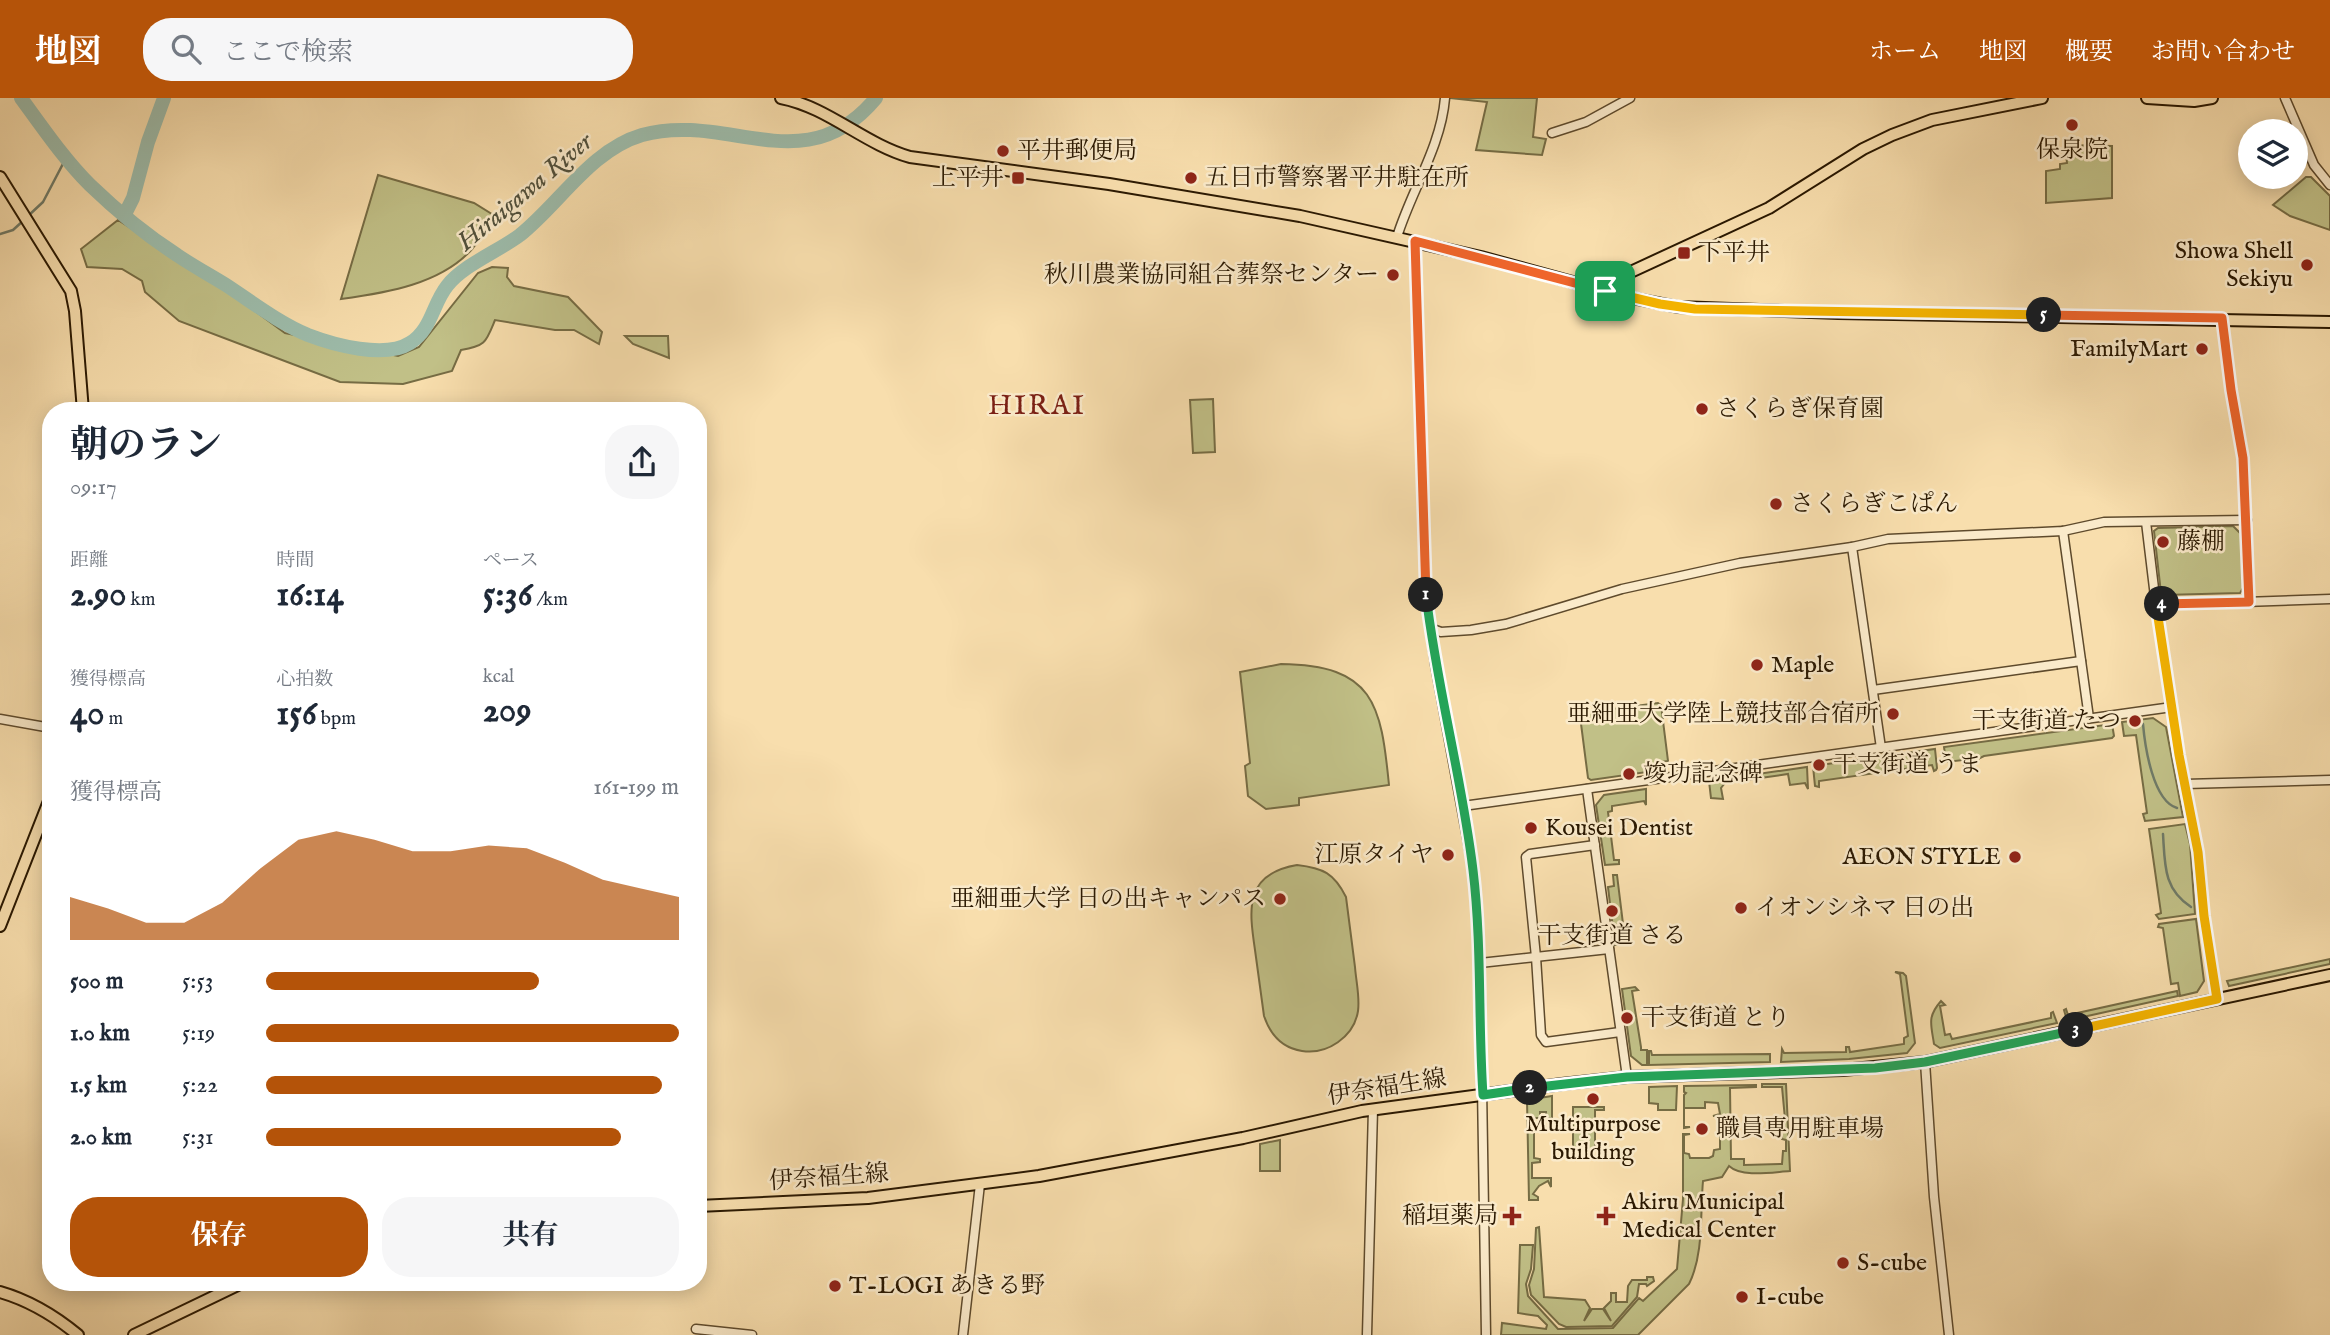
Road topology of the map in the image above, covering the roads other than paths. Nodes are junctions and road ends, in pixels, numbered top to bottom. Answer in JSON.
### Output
{"nodes":[{"id":1,"x":781,"y":98,"type":"edge"},
{"id":2,"x":1445,"y":98,"type":"edge"},
{"id":3,"x":1630,"y":98,"type":"edge"},
{"id":4,"x":2042,"y":98,"type":"edge"},
{"id":5,"x":2147,"y":98,"type":"edge"},
{"id":6,"x":2212,"y":98,"type":"edge"},
{"id":7,"x":2285,"y":98,"type":"edge"},
{"id":8,"x":1552,"y":133,"type":"dead end"},
{"id":9,"x":0,"y":177,"type":"edge"},
{"id":10,"x":2330,"y":185,"type":"edge"},
{"id":11,"x":1397,"y":237,"type":"junction"},
{"id":12,"x":1415,"y":241,"type":"junction"},
{"id":13,"x":1605,"y":291,"type":"junction"},
{"id":14,"x":2222,"y":318,"type":"junction"},
{"id":15,"x":2330,"y":322,"type":"edge"},
{"id":16,"x":81,"y":402,"type":"edge"},
{"id":17,"x":2247,"y":520,"type":"junction"},
{"id":18,"x":2146,"y":522,"type":"junction"},
{"id":19,"x":2063,"y":531,"type":"junction"},
{"id":20,"x":1852,"y":547,"type":"junction"},
{"id":21,"x":2330,"y":600,"type":"edge"},
{"id":22,"x":2249,"y":602,"type":"junction"},
{"id":23,"x":2156,"y":604,"type":"junction"},
{"id":24,"x":1430,"y":628,"type":"junction"},
{"id":25,"x":2081,"y":661,"type":"junction"},
{"id":26,"x":1872,"y":690,"type":"junction"},
{"id":27,"x":2172,"y":707,"type":"junction"},
{"id":28,"x":2089,"y":718,"type":"junction"},
{"id":29,"x":0,"y":719,"type":"edge"},
{"id":30,"x":42,"y":726,"type":"edge"},
{"id":31,"x":1881,"y":748,"type":"junction"},
{"id":32,"x":2330,"y":780,"type":"edge"},
{"id":33,"x":2185,"y":784,"type":"junction"},
{"id":34,"x":1587,"y":789,"type":"junction"},
{"id":35,"x":1463,"y":806,"type":"junction"},
{"id":36,"x":42,"y":816,"type":"edge"},
{"id":37,"x":1595,"y":845,"type":"junction"},
{"id":38,"x":5,"y":898,"type":"edge"},
{"id":39,"x":0,"y":926,"type":"edge"},
{"id":40,"x":1609,"y":949,"type":"junction"},
{"id":41,"x":1536,"y":957,"type":"junction"},
{"id":42,"x":1480,"y":963,"type":"junction"},
{"id":43,"x":2330,"y":975,"type":"edge"},
{"id":44,"x":2217,"y":999,"type":"junction"},
{"id":45,"x":1620,"y":1032,"type":"junction"},
{"id":46,"x":1925,"y":1062,"type":"junction"},
{"id":47,"x":1627,"y":1077,"type":"junction"},
{"id":48,"x":1483,"y":1095,"type":"junction"},
{"id":49,"x":1373,"y":1109,"type":"junction"},
{"id":50,"x":980,"y":1184,"type":"junction"},
{"id":51,"x":707,"y":1206,"type":"edge"},
{"id":52,"x":225,"y":1291,"type":"edge"},
{"id":53,"x":0,"y":1292,"type":"edge"},
{"id":54,"x":696,"y":1329,"type":"dead end"},
{"id":55,"x":78,"y":1335,"type":"edge"},
{"id":56,"x":134,"y":1335,"type":"edge"},
{"id":57,"x":752,"y":1335,"type":"edge"},
{"id":58,"x":963,"y":1335,"type":"edge"},
{"id":59,"x":1367,"y":1335,"type":"edge"},
{"id":60,"x":1486,"y":1335,"type":"edge"},
{"id":61,"x":1949,"y":1335,"type":"edge"}],
"edges":[{"from":1,"to":11,"type":"main road"},
{"from":2,"to":11,"type":"street"},
{"from":3,"to":8,"type":"street"},
{"from":4,"to":13,"type":"main road"},
{"from":5,"to":6,"type":"main road"},
{"from":7,"to":10,"type":"street"},
{"from":9,"to":16,"type":"main road"},
{"from":11,"to":12,"type":"main road"},
{"from":12,"to":13,"type":"main road"},
{"from":12,"to":24,"type":"street"},
{"from":13,"to":14,"type":"main road"},
{"from":14,"to":15,"type":"main road"},
{"from":14,"to":17,"type":"street"},
{"from":17,"to":18,"type":"street"},
{"from":17,"to":22,"type":"street"},
{"from":18,"to":19,"type":"street"},
{"from":18,"to":23,"type":"street"},
{"from":19,"to":20,"type":"street"},
{"from":19,"to":25,"type":"street"},
{"from":20,"to":24,"type":"street"},
{"from":20,"to":26,"type":"street"},
{"from":21,"to":22,"type":"street"},
{"from":22,"to":23,"type":"street"},
{"from":23,"to":27,"type":"street"},
{"from":24,"to":35,"type":"street"},
{"from":25,"to":26,"type":"street"},
{"from":25,"to":28,"type":"street"},
{"from":26,"to":31,"type":"street"},
{"from":27,"to":28,"type":"street"},
{"from":27,"to":33,"type":"street"},
{"from":28,"to":31,"type":"street"},
{"from":29,"to":30,"type":"street"},
{"from":31,"to":34,"type":"street"},
{"from":32,"to":33,"type":"street"},
{"from":33,"to":44,"type":"street"},
{"from":34,"to":35,"type":"street"},
{"from":34,"to":37,"type":"street"},
{"from":35,"to":42,"type":"street"},
{"from":36,"to":38,"type":"main road"},
{"from":37,"to":40,"type":"street"},
{"from":37,"to":41,"type":"street"},
{"from":38,"to":39,"type":"main road"},
{"from":40,"to":41,"type":"street"},
{"from":40,"to":45,"type":"street"},
{"from":41,"to":42,"type":"street"},
{"from":41,"to":45,"type":"street"},
{"from":42,"to":48,"type":"street"},
{"from":43,"to":44,"type":"main road","name":"伊奈福生線"},
{"from":44,"to":46,"type":"main road","name":"伊奈福生線"},
{"from":45,"to":47,"type":"street"},
{"from":46,"to":47,"type":"main road","name":"伊奈福生線"},
{"from":46,"to":61,"type":"street"},
{"from":47,"to":48,"type":"main road","name":"伊奈福生線"},
{"from":48,"to":49,"type":"main road","name":"伊奈福生線"},
{"from":48,"to":60,"type":"street"},
{"from":49,"to":50,"type":"main road","name":"伊奈福生線"},
{"from":49,"to":59,"type":"street"},
{"from":50,"to":51,"type":"main road","name":"伊奈福生線"},
{"from":50,"to":58,"type":"street"},
{"from":52,"to":56,"type":"main road"},
{"from":53,"to":55,"type":"main road"},
{"from":54,"to":57,"type":"street"}]}
